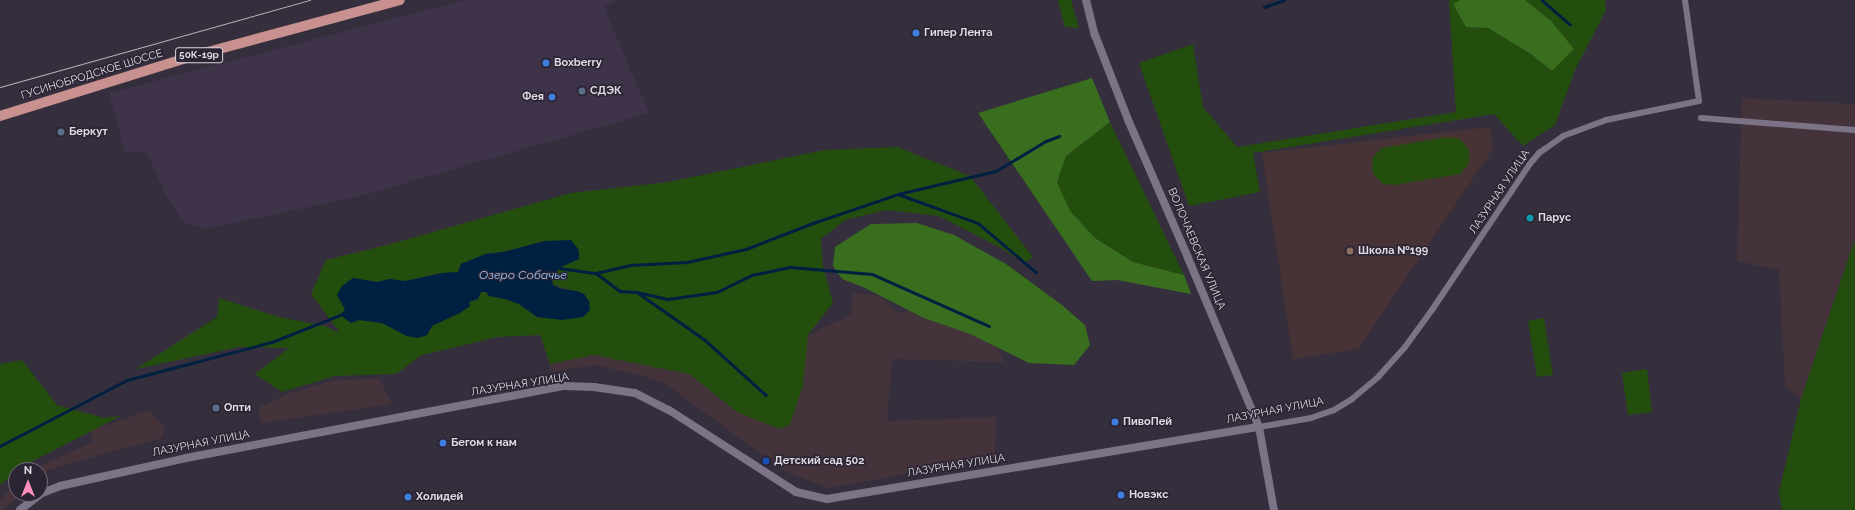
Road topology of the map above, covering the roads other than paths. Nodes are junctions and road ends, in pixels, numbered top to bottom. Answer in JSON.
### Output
{"nodes":[{"id":1,"x":400,"y":0,"type":"edge"},
{"id":2,"x":1086,"y":0,"type":"edge"},
{"id":3,"x":1685,"y":0,"type":"edge"},
{"id":4,"x":0,"y":116,"type":"edge"},
{"id":5,"x":1702,"y":118,"type":"dead end"},
{"id":6,"x":1855,"y":130,"type":"edge"},
{"id":7,"x":1259,"y":427,"type":"junction"},
{"id":8,"x":20,"y":510,"type":"edge"},
{"id":9,"x":1274,"y":510,"type":"edge"}],
"edges":[{"from":1,"to":4,"type":"main road","name":"ГУСИНОБРОДСКОЕ ШОССЕ","number":"50К-19р"},
{"from":2,"to":7,"type":"street","name":"ВОЛОЧАЕВСКАЯ УЛИЦА"},
{"from":3,"to":7,"type":"street","name":"ЛАЗУРНАЯ УЛИЦА"},
{"from":5,"to":6,"type":"street"},
{"from":7,"to":8,"type":"street","name":"ЛАЗУРНАЯ УЛИЦА"},
{"from":7,"to":9,"type":"street","name":"ВОЛОЧАЕВСКАЯ УЛИЦА"}]}
